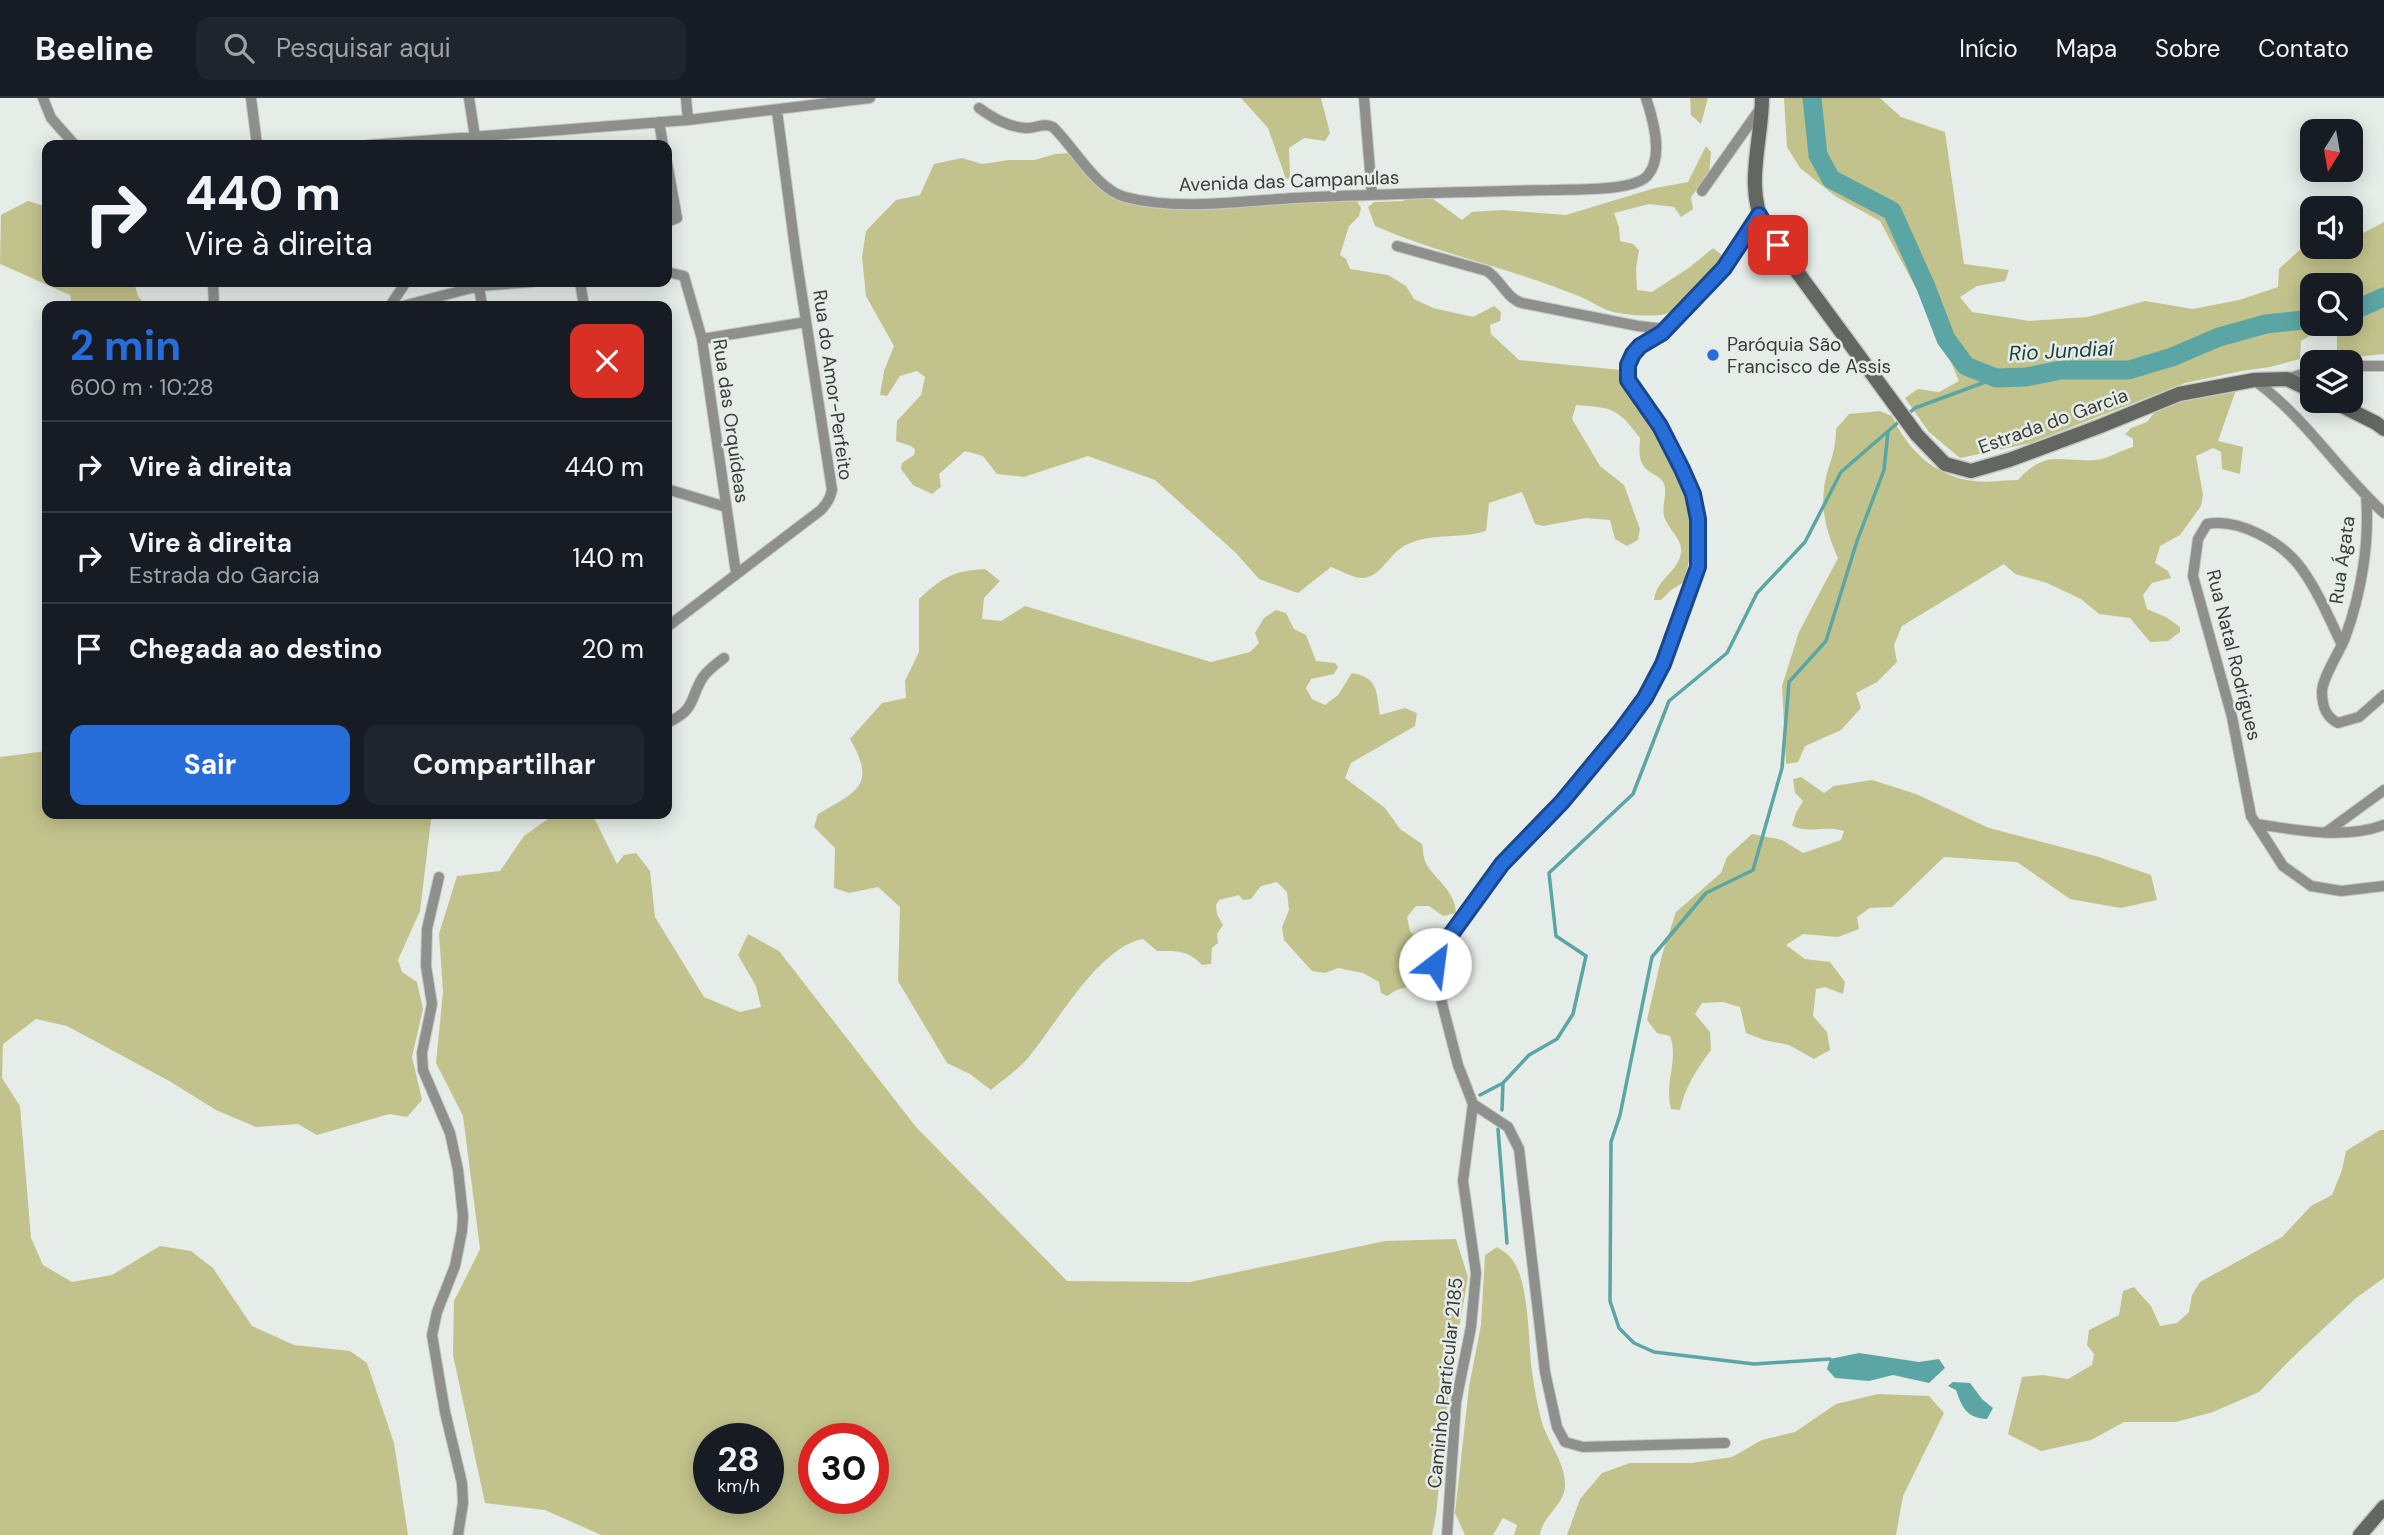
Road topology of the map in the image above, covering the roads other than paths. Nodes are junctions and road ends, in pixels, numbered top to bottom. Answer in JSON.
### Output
{"nodes":[{"id":1,"x":43,"y":98,"type":"edge"},
{"id":2,"x":251,"y":98,"type":"edge"},
{"id":3,"x":470,"y":98,"type":"edge"},
{"id":4,"x":685,"y":98,"type":"edge"},
{"id":5,"x":1364,"y":98,"type":"edge"},
{"id":6,"x":1647,"y":98,"type":"edge"},
{"id":7,"x":868,"y":99,"type":"edge"},
{"id":8,"x":1762,"y":102,"type":"edge"},
{"id":9,"x":979,"y":108,"type":"dead end"},
{"id":10,"x":777,"y":111,"type":"junction"},
{"id":11,"x":688,"y":120,"type":"junction"},
{"id":12,"x":659,"y":122,"type":"junction"},
{"id":13,"x":71,"y":140,"type":"edge"},
{"id":14,"x":256,"y":140,"type":"edge"},
{"id":15,"x":478,"y":140,"type":"edge"},
{"id":16,"x":488,"y":140,"type":"edge"},
{"id":17,"x":662,"y":140,"type":"edge"},
{"id":18,"x":1702,"y":191,"type":"dead end"},
{"id":19,"x":1372,"y":195,"type":"junction"},
{"id":20,"x":1759,"y":215,"type":"junction"},
{"id":21,"x":1397,"y":246,"type":"dead end"},
{"id":22,"x":672,"y":273,"type":"edge"},
{"id":23,"x":475,"y":287,"type":"edge"},
{"id":24,"x":422,"y":301,"type":"edge"},
{"id":25,"x":806,"y":321,"type":"junction"},
{"id":26,"x":1665,"y":329,"type":"junction"},
{"id":27,"x":702,"y":339,"type":"junction"},
{"id":28,"x":2363,"y":366,"type":"edge"},
{"id":29,"x":2384,"y":366,"type":"edge"},
{"id":30,"x":2300,"y":375,"type":"edge"},
{"id":31,"x":2287,"y":379,"type":"junction"},
{"id":32,"x":2254,"y":380,"type":"junction"},
{"id":33,"x":2300,"y":385,"type":"edge"},
{"id":34,"x":2356,"y":413,"type":"edge"},
{"id":35,"x":2384,"y":429,"type":"edge"},
{"id":36,"x":672,"y":491,"type":"edge"},
{"id":37,"x":2365,"y":496,"type":"junction"},
{"id":38,"x":726,"y":507,"type":"junction"},
{"id":39,"x":2384,"y":513,"type":"edge"},
{"id":40,"x":736,"y":573,"type":"junction"},
{"id":41,"x":672,"y":623,"type":"edge"},
{"id":42,"x":2342,"y":645,"type":"junction"},
{"id":43,"x":724,"y":658,"type":"dead end"},
{"id":44,"x":2384,"y":695,"type":"edge"},
{"id":45,"x":672,"y":720,"type":"edge"},
{"id":46,"x":2384,"y":790,"type":"edge"},
{"id":47,"x":2256,"y":824,"type":"junction"},
{"id":48,"x":2384,"y":825,"type":"edge"},
{"id":49,"x":2325,"y":834,"type":"junction"},
{"id":50,"x":439,"y":877,"type":"dead end"},
{"id":51,"x":2384,"y":886,"type":"edge"},
{"id":52,"x":1473,"y":1104,"type":"junction"},
{"id":53,"x":1724,"y":1443,"type":"dead end"},
{"id":54,"x":2384,"y":1507,"type":"edge"},
{"id":55,"x":458,"y":1535,"type":"edge"},
{"id":56,"x":1447,"y":1535,"type":"edge"},
{"id":57,"x":2360,"y":1535,"type":"edge"}],
"edges":[{"from":1,"to":13,"type":"street"},
{"from":2,"to":14,"type":"street"},
{"from":3,"to":15,"type":"street"},
{"from":4,"to":11,"type":"street"},
{"from":5,"to":19,"type":"street"},
{"from":6,"to":19,"type":"street","name":"Avenida das Campanulas"},
{"from":7,"to":10,"type":"street"},
{"from":8,"to":18,"type":"street"},
{"from":8,"to":20,"type":"street"},
{"from":9,"to":19,"type":"street","name":"Avenida das Campanulas"},
{"from":10,"to":11,"type":"street"},
{"from":10,"to":25,"type":"street","name":"Rua do Amor-Perfeito"},
{"from":11,"to":12,"type":"street"},
{"from":12,"to":16,"type":"street"},
{"from":12,"to":17,"type":"street"},
{"from":20,"to":26,"type":"street"},
{"from":20,"to":32,"type":"street","name":"Estrada do Garcia"},
{"from":21,"to":26,"type":"street"},
{"from":22,"to":27,"type":"street","name":"Rua das Orquídeas"},
{"from":23,"to":24,"type":"street"},
{"from":25,"to":27,"type":"street"},
{"from":25,"to":40,"type":"street","name":"Rua do Amor-Perfeito"},
{"from":26,"to":52,"type":"street","name":"Caminho Particular 2185"},
{"from":27,"to":38,"type":"street","name":"Rua das Orquídeas"},
{"from":28,"to":29,"type":"street"},
{"from":30,"to":31,"type":"street"},
{"from":31,"to":32,"type":"street","name":"Estrada do Garcia"},
{"from":31,"to":33,"type":"street","name":"Estrada do Garcia"},
{"from":32,"to":37,"type":"street","name":"Rua Ágata"},
{"from":34,"to":35,"type":"street"},
{"from":36,"to":38,"type":"street"},
{"from":37,"to":39,"type":"street"},
{"from":37,"to":42,"type":"street","name":"Rua Ágata"},
{"from":38,"to":40,"type":"street","name":"Rua das Orquídeas"},
{"from":40,"to":41,"type":"street","name":"Rua do Amor-Perfeito"},
{"from":42,"to":44,"type":"street","name":"Rua Ágata"},
{"from":42,"to":47,"type":"street","name":"Rua Natal Rodrigues"},
{"from":43,"to":45,"type":"street"},
{"from":46,"to":49,"type":"street"},
{"from":47,"to":49,"type":"street"},
{"from":47,"to":51,"type":"street"},
{"from":48,"to":49,"type":"street"},
{"from":50,"to":55,"type":"street"},
{"from":52,"to":53,"type":"street"},
{"from":52,"to":56,"type":"street","name":"Caminho Particular 2185"},
{"from":54,"to":57,"type":"street"}]}
